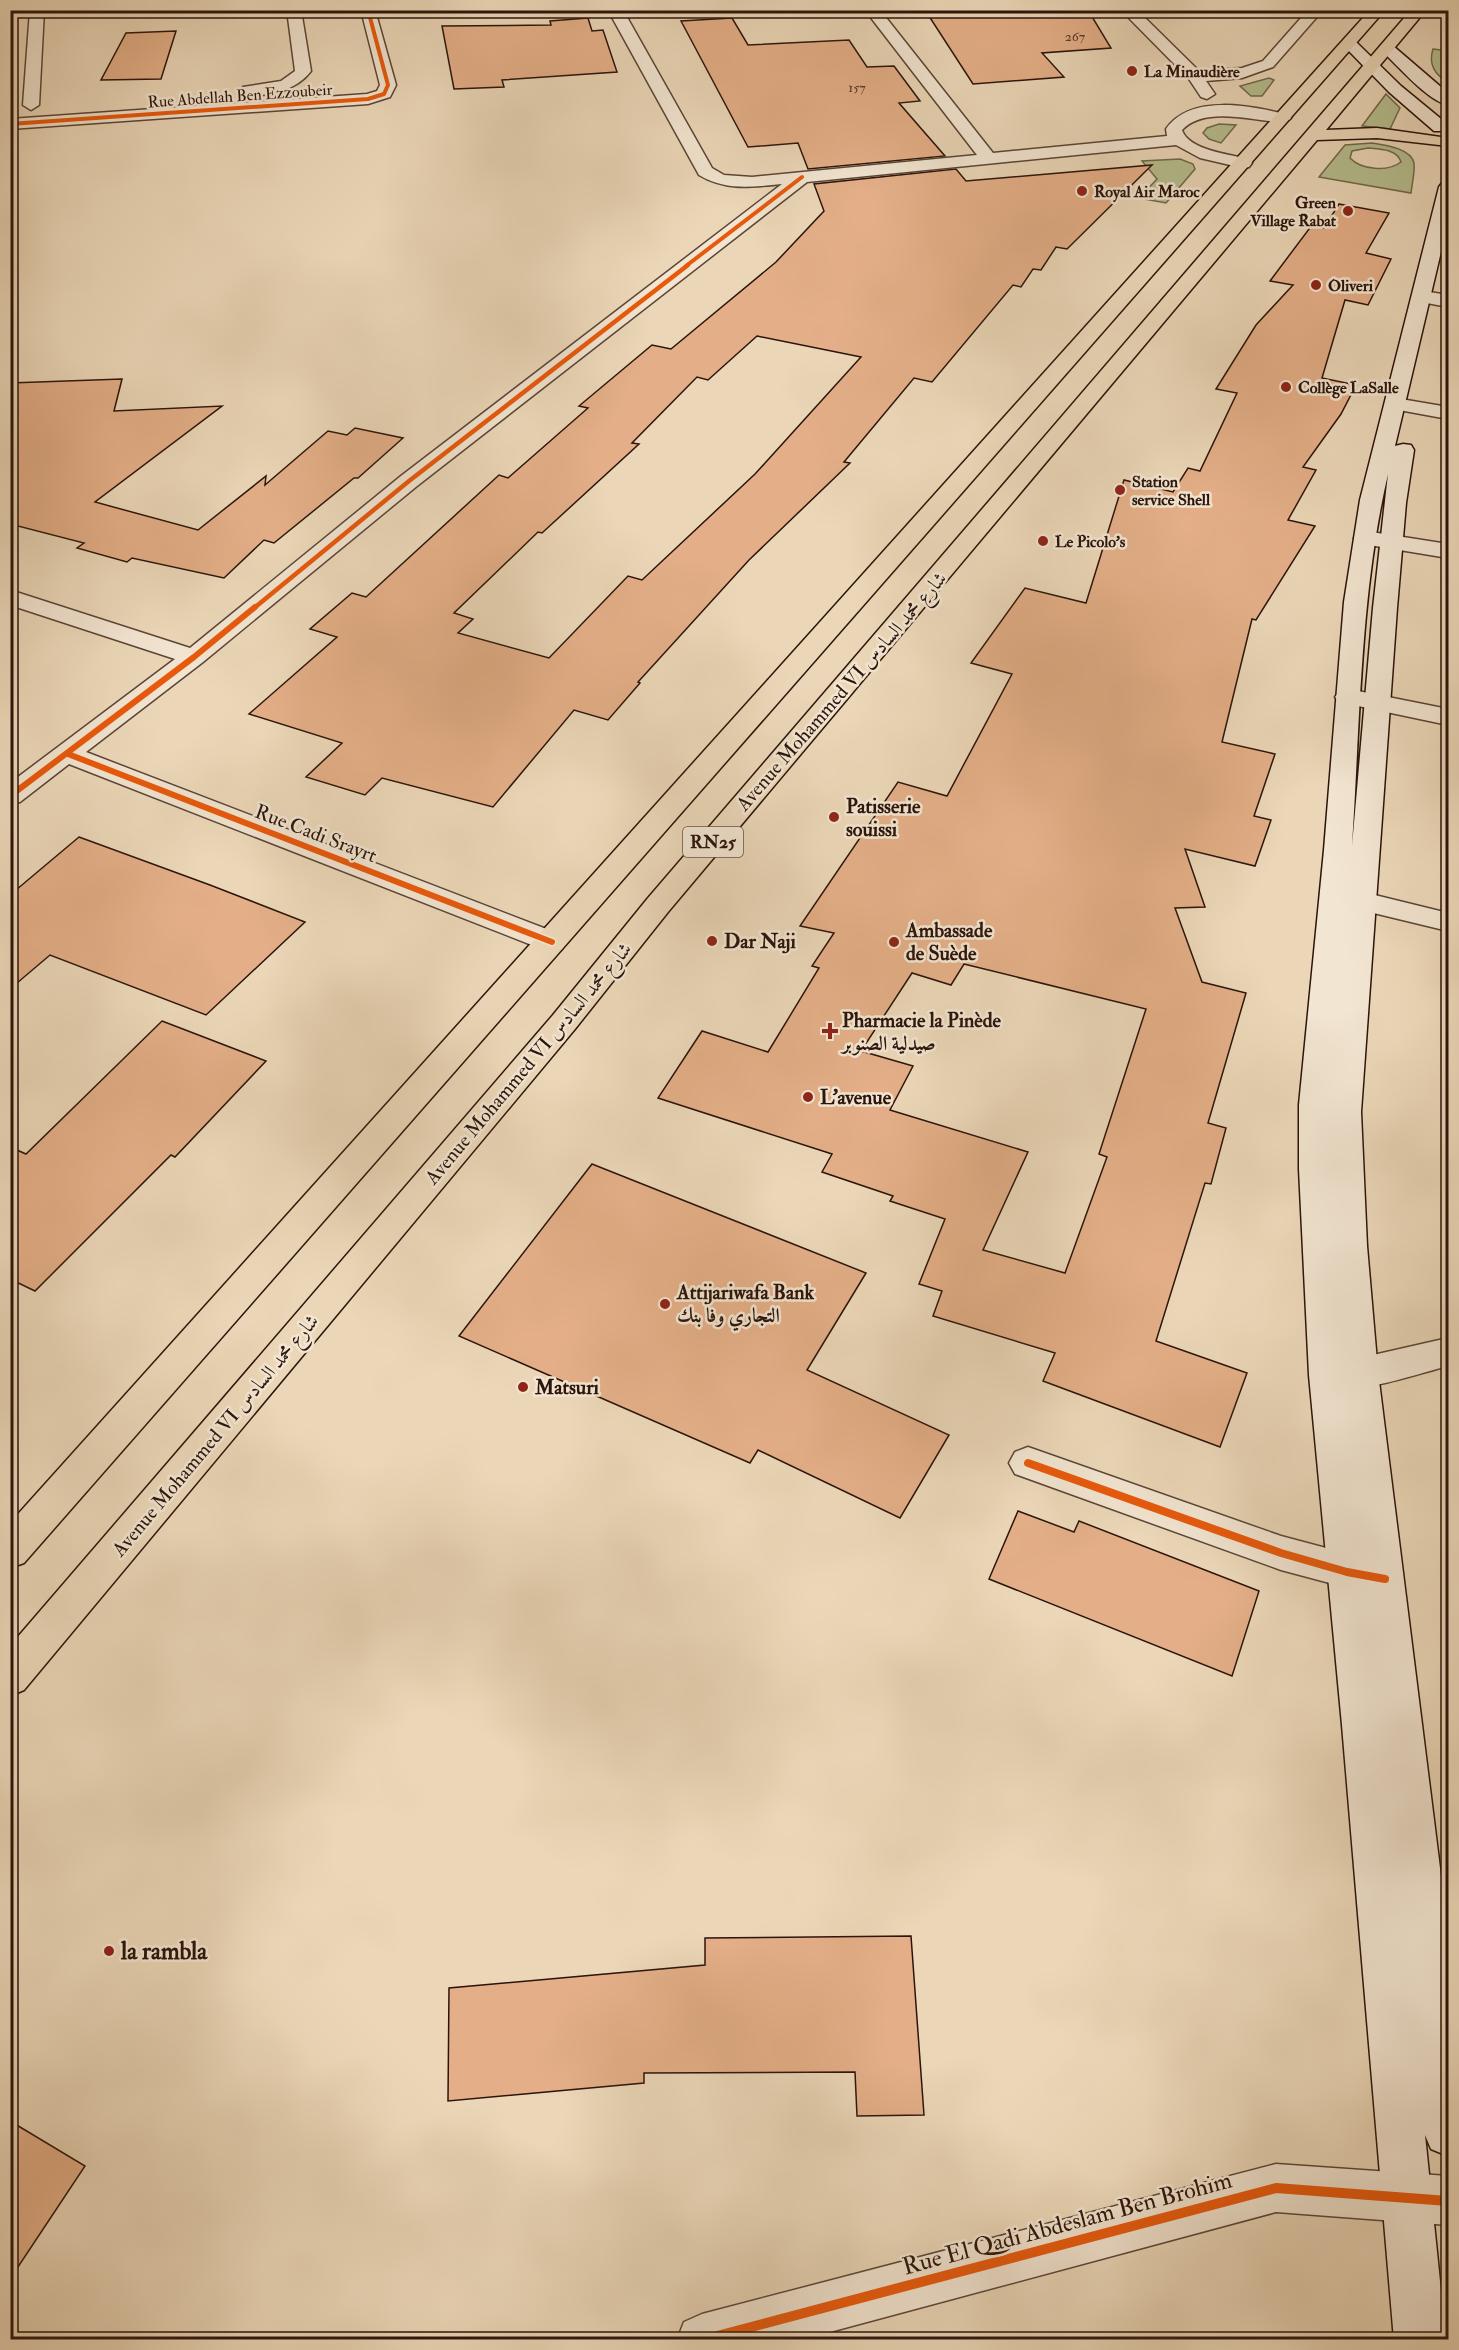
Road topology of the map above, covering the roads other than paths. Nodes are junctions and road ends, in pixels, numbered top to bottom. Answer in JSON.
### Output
{"nodes":[{"id":1,"x":37,"y":10,"type":"edge"},
{"id":2,"x":294,"y":10,"type":"edge"},
{"id":3,"x":368,"y":10,"type":"edge"},
{"id":4,"x":615,"y":10,"type":"edge"},
{"id":5,"x":872,"y":10,"type":"edge"},
{"id":6,"x":1128,"y":10,"type":"edge"},
{"id":7,"x":1316,"y":10,"type":"edge"},
{"id":8,"x":1378,"y":10,"type":"edge"},
{"id":9,"x":1419,"y":10,"type":"edge"},
{"id":10,"x":1349,"y":43,"type":"junction"},
{"id":11,"x":1380,"y":57,"type":"junction"},
{"id":12,"x":1195,"y":76,"type":"junction"},
{"id":13,"x":238,"y":91,"type":"dead end"},
{"id":14,"x":1449,"y":100,"type":"edge"},
{"id":15,"x":10,"y":107,"type":"edge"},
{"id":16,"x":1218,"y":111,"type":"junction"},
{"id":17,"x":1283,"y":118,"type":"junction"},
{"id":18,"x":10,"y":124,"type":"edge"},
{"id":19,"x":1445,"y":134,"type":"edge"},
{"id":20,"x":1179,"y":140,"type":"junction"},
{"id":21,"x":1308,"y":143,"type":"junction"},
{"id":22,"x":1251,"y":153,"type":"junction"},
{"id":23,"x":990,"y":160,"type":"junction"},
{"id":24,"x":802,"y":177,"type":"junction"},
{"id":25,"x":1449,"y":187,"type":"edge"},
{"id":26,"x":1449,"y":251,"type":"edge"},
{"id":27,"x":1436,"y":299,"type":"edge"},
{"id":28,"x":1404,"y":406,"type":"junction"},
{"id":29,"x":1449,"y":413,"type":"edge"},
{"id":30,"x":1378,"y":540,"type":"junction"},
{"id":31,"x":1449,"y":551,"type":"edge"},
{"id":32,"x":10,"y":597,"type":"edge"},
{"id":33,"x":194,"y":657,"type":"junction"},
{"id":34,"x":1363,"y":700,"type":"junction"},
{"id":35,"x":1449,"y":717,"type":"edge"},
{"id":36,"x":68,"y":754,"type":"junction"},
{"id":37,"x":10,"y":796,"type":"edge"},
{"id":38,"x":1348,"y":898,"type":"junction"},
{"id":39,"x":1449,"y":922,"type":"edge"},
{"id":40,"x":552,"y":942,"type":"junction"},
{"id":41,"x":1449,"y":1352,"type":"edge"},
{"id":42,"x":1343,"y":1374,"type":"junction"},
{"id":43,"x":1028,"y":1463,"type":"dead end"},
{"id":44,"x":10,"y":1551,"type":"edge"},
{"id":45,"x":1347,"y":1572,"type":"junction"},
{"id":46,"x":1385,"y":1580,"type":"junction"},
{"id":47,"x":10,"y":1677,"type":"edge"},
{"id":48,"x":1436,"y":1911,"type":"edge"},
{"id":49,"x":1390,"y":2016,"type":"junction"},
{"id":50,"x":1443,"y":2016,"type":"edge"},
{"id":51,"x":1449,"y":2132,"type":"edge"},
{"id":52,"x":1427,"y":2199,"type":"edge"},
{"id":53,"x":702,"y":2340,"type":"edge"},
{"id":54,"x":1420,"y":2340,"type":"edge"}],
"edges":[{"from":1,"to":15,"type":"street"},
{"from":2,"to":13,"type":"street","name":"Rue Abdellah Ben Ezzoubeir"},
{"from":3,"to":18,"type":"street","name":"Rue Abdellah Ben Ezzoubeir"},
{"from":4,"to":24,"type":"street"},
{"from":5,"to":23,"type":"street"},
{"from":6,"to":12,"type":"street"},
{"from":7,"to":12,"type":"street"},
{"from":8,"to":10,"type":"main road","number":"RN25"},
{"from":9,"to":11,"type":"main road","name":"Avenue Mohammed VI شارع محمد السادس","number":"RN25"},
{"from":10,"to":11,"type":"street"},
{"from":10,"to":17,"type":"main road","number":"RN25"},
{"from":11,"to":14,"type":"street"},
{"from":11,"to":19,"type":"street"},
{"from":11,"to":21,"type":"main road","name":"Avenue Mohammed VI شارع محمد السادس","number":"RN25"},
{"from":12,"to":16,"type":"street"},
{"from":16,"to":17,"type":"street"},
{"from":16,"to":20,"type":"street"},
{"from":17,"to":22,"type":"main road","number":"RN25"},
{"from":19,"to":21,"type":"main road"},
{"from":20,"to":22,"type":"street"},
{"from":20,"to":23,"type":"street"},
{"from":21,"to":22,"type":"main road"},
{"from":21,"to":47,"type":"main road","name":"Avenue Mohammed VI شارع محمد السادس","number":"RN25"},
{"from":22,"to":40,"type":"main road","number":"RN25"},
{"from":23,"to":24,"type":"street"},
{"from":24,"to":33,"type":"street"},
{"from":25,"to":27,"type":"street"},
{"from":26,"to":27,"type":"street"},
{"from":27,"to":28,"type":"street"},
{"from":28,"to":29,"type":"street"},
{"from":28,"to":30,"type":"street"},
{"from":30,"to":31,"type":"street"},
{"from":30,"to":34,"type":"street"},
{"from":32,"to":33,"type":"street"},
{"from":33,"to":36,"type":"street"},
{"from":34,"to":35,"type":"street"},
{"from":34,"to":38,"type":"street"},
{"from":36,"to":37,"type":"street"},
{"from":36,"to":40,"type":"street","name":"Rue Cadi Srayrt"},
{"from":38,"to":39,"type":"street"},
{"from":38,"to":42,"type":"street"},
{"from":40,"to":44,"type":"main road","number":"RN25"},
{"from":41,"to":42,"type":"street"},
{"from":42,"to":45,"type":"street"},
{"from":42,"to":46,"type":"street"},
{"from":43,"to":45,"type":"street"},
{"from":45,"to":46,"type":"street"},
{"from":45,"to":49,"type":"street"},
{"from":46,"to":48,"type":"street"},
{"from":48,"to":50,"type":"street"},
{"from":49,"to":50,"type":"street"},
{"from":49,"to":52,"type":"street"},
{"from":50,"to":51,"type":"street"},
{"from":52,"to":53,"type":"street","name":"Rue El Qadi Abdeslam Ben Brohim"},
{"from":52,"to":54,"type":"street"}]}
